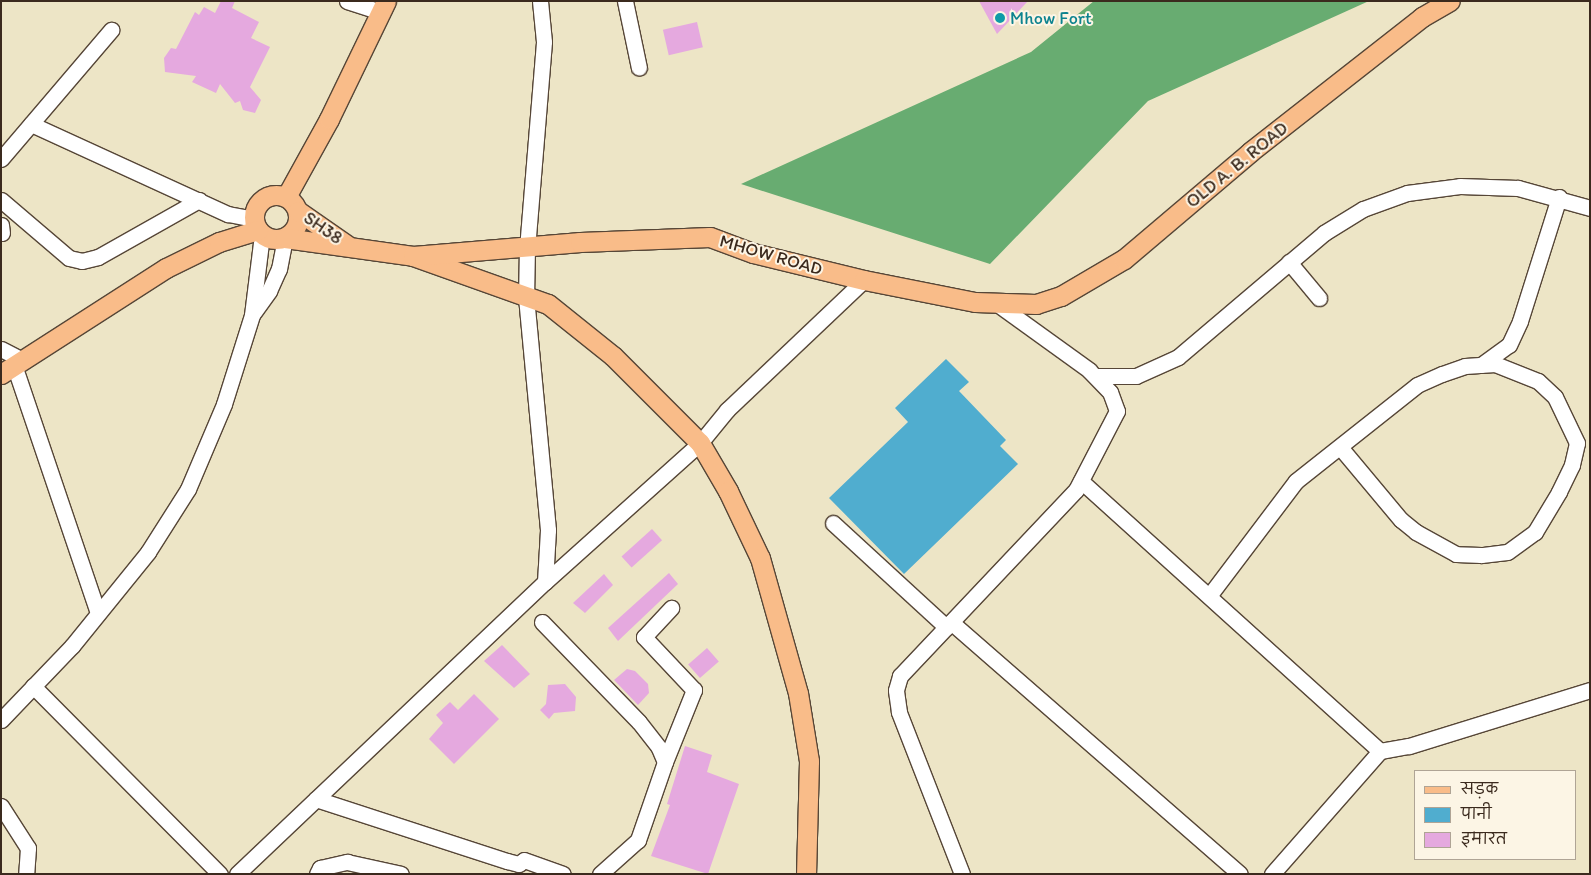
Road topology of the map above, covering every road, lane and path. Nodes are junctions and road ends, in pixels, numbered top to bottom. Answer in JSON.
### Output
{"nodes":[{"id":1,"x":347,"y":1,"type":"edge"},
{"id":2,"x":540,"y":1,"type":"edge"},
{"id":3,"x":626,"y":1,"type":"edge"},
{"id":4,"x":1450,"y":1,"type":"edge"},
{"id":5,"x":383,"y":7,"type":"edge"},
{"id":6,"x":111,"y":30,"type":"dead end"},
{"id":7,"x":639,"y":68,"type":"dead end"},
{"id":8,"x":31,"y":124,"type":"junction"},
{"id":9,"x":1,"y":159,"type":"edge"},
{"id":10,"x":1559,"y":197,"type":"junction"},
{"id":11,"x":200,"y":200,"type":"junction"},
{"id":12,"x":2,"y":201,"type":"edge"},
{"id":13,"x":292,"y":204,"type":"junction"},
{"id":14,"x":1590,"y":208,"type":"edge"},
{"id":15,"x":258,"y":228,"type":"junction"},
{"id":16,"x":285,"y":238,"type":"junction"},
{"id":17,"x":348,"y":246,"type":"junction"},
{"id":18,"x":527,"y":247,"type":"junction"},
{"id":19,"x":412,"y":256,"type":"junction"},
{"id":20,"x":1289,"y":262,"type":"junction"},
{"id":21,"x":864,"y":280,"type":"junction"},
{"id":22,"x":526,"y":297,"type":"junction"},
{"id":23,"x":1319,"y":298,"type":"dead end"},
{"id":24,"x":1004,"y":304,"type":"junction"},
{"id":25,"x":252,"y":315,"type":"junction"},
{"id":26,"x":1,"y":350,"type":"edge"},
{"id":27,"x":1481,"y":365,"type":"junction"},
{"id":28,"x":13,"y":366,"type":"edge"},
{"id":29,"x":1096,"y":376,"type":"junction"},
{"id":30,"x":700,"y":443,"type":"junction"},
{"id":31,"x":1340,"y":447,"type":"junction"},
{"id":32,"x":1081,"y":481,"type":"junction"},
{"id":33,"x":833,"y":523,"type":"dead end"},
{"id":34,"x":545,"y":582,"type":"junction"},
{"id":35,"x":1209,"y":596,"type":"junction"},
{"id":36,"x":671,"y":608,"type":"dead end"},
{"id":37,"x":98,"y":613,"type":"junction"},
{"id":38,"x":542,"y":622,"type":"dead end"},
{"id":39,"x":949,"y":625,"type":"junction"},
{"id":40,"x":33,"y":686,"type":"junction"},
{"id":41,"x":1590,"y":690,"type":"edge"},
{"id":42,"x":1,"y":720,"type":"edge"},
{"id":43,"x":1380,"y":751,"type":"junction"},
{"id":44,"x":665,"y":762,"type":"junction"},
{"id":45,"x":316,"y":799,"type":"junction"},
{"id":46,"x":1,"y":806,"type":"edge"},
{"id":47,"x":26,"y":874,"type":"edge"},
{"id":48,"x":220,"y":874,"type":"edge"},
{"id":49,"x":237,"y":874,"type":"edge"},
{"id":50,"x":317,"y":874,"type":"edge"},
{"id":51,"x":401,"y":874,"type":"edge"},
{"id":52,"x":563,"y":874,"type":"edge"},
{"id":53,"x":600,"y":874,"type":"edge"},
{"id":54,"x":806,"y":874,"type":"edge"},
{"id":55,"x":962,"y":874,"type":"edge"},
{"id":56,"x":1240,"y":874,"type":"edge"},
{"id":57,"x":1272,"y":874,"type":"edge"}],
"edges":[{"from":1,"to":5,"type":"street"},
{"from":2,"to":18,"type":"street"},
{"from":3,"to":7,"type":"street"},
{"from":4,"to":24,"type":"main road","name":"OLD A. B. ROAD"},
{"from":5,"to":13,"type":"main road","number":"SH38"},
{"from":6,"to":8,"type":"street"},
{"from":8,"to":9,"type":"street"},
{"from":8,"to":11,"type":"street"},
{"from":10,"to":14,"type":"street"},
{"from":10,"to":20,"type":"street"},
{"from":10,"to":27,"type":"street"},
{"from":11,"to":12,"type":"street"},
{"from":11,"to":15,"type":"street"},
{"from":13,"to":15,"type":"main road"},
{"from":13,"to":16,"type":"main road","name":"SH38","number":"SH38"},
{"from":13,"to":17,"type":"main road","name":"SH38","number":"SH38"},
{"from":15,"to":16,"type":"main road","name":"SH38","number":"SH38"},
{"from":15,"to":25,"type":"street"},
{"from":15,"to":28,"type":"main road"},
{"from":16,"to":17,"type":"main road","number":"SH38"},
{"from":16,"to":25,"type":"street"},
{"from":17,"to":19,"type":"main road","number":"SH38"},
{"from":18,"to":19,"type":"main road","name":"MHOW ROAD"},
{"from":18,"to":21,"type":"main road","name":"MHOW ROAD"},
{"from":18,"to":22,"type":"street"},
{"from":19,"to":22,"type":"main road","number":"SH38"},
{"from":20,"to":23,"type":"street"},
{"from":20,"to":29,"type":"street"},
{"from":21,"to":24,"type":"main road","name":"MHOW ROAD"},
{"from":21,"to":30,"type":"street"},
{"from":22,"to":30,"type":"main road","number":"SH38"},
{"from":22,"to":34,"type":"street"},
{"from":24,"to":29,"type":"street"},
{"from":25,"to":37,"type":"street"},
{"from":26,"to":28,"type":"street"},
{"from":27,"to":31,"type":"street"},
{"from":27,"to":31,"type":"street"},
{"from":28,"to":37,"type":"street"},
{"from":29,"to":32,"type":"street"},
{"from":30,"to":34,"type":"street"},
{"from":30,"to":54,"type":"main road","number":"SH38"},
{"from":31,"to":35,"type":"street"},
{"from":32,"to":35,"type":"street"},
{"from":32,"to":39,"type":"street"},
{"from":33,"to":39,"type":"street"},
{"from":34,"to":45,"type":"street"},
{"from":35,"to":43,"type":"street"},
{"from":36,"to":44,"type":"street"},
{"from":37,"to":40,"type":"street"},
{"from":38,"to":44,"type":"street"},
{"from":39,"to":55,"type":"street"},
{"from":39,"to":56,"type":"street"},
{"from":40,"to":42,"type":"street"},
{"from":40,"to":48,"type":"street"},
{"from":41,"to":43,"type":"street"},
{"from":43,"to":57,"type":"street"},
{"from":44,"to":53,"type":"street"},
{"from":45,"to":49,"type":"street"},
{"from":45,"to":52,"type":"street"},
{"from":46,"to":47,"type":"street"},
{"from":50,"to":51,"type":"street"}]}
